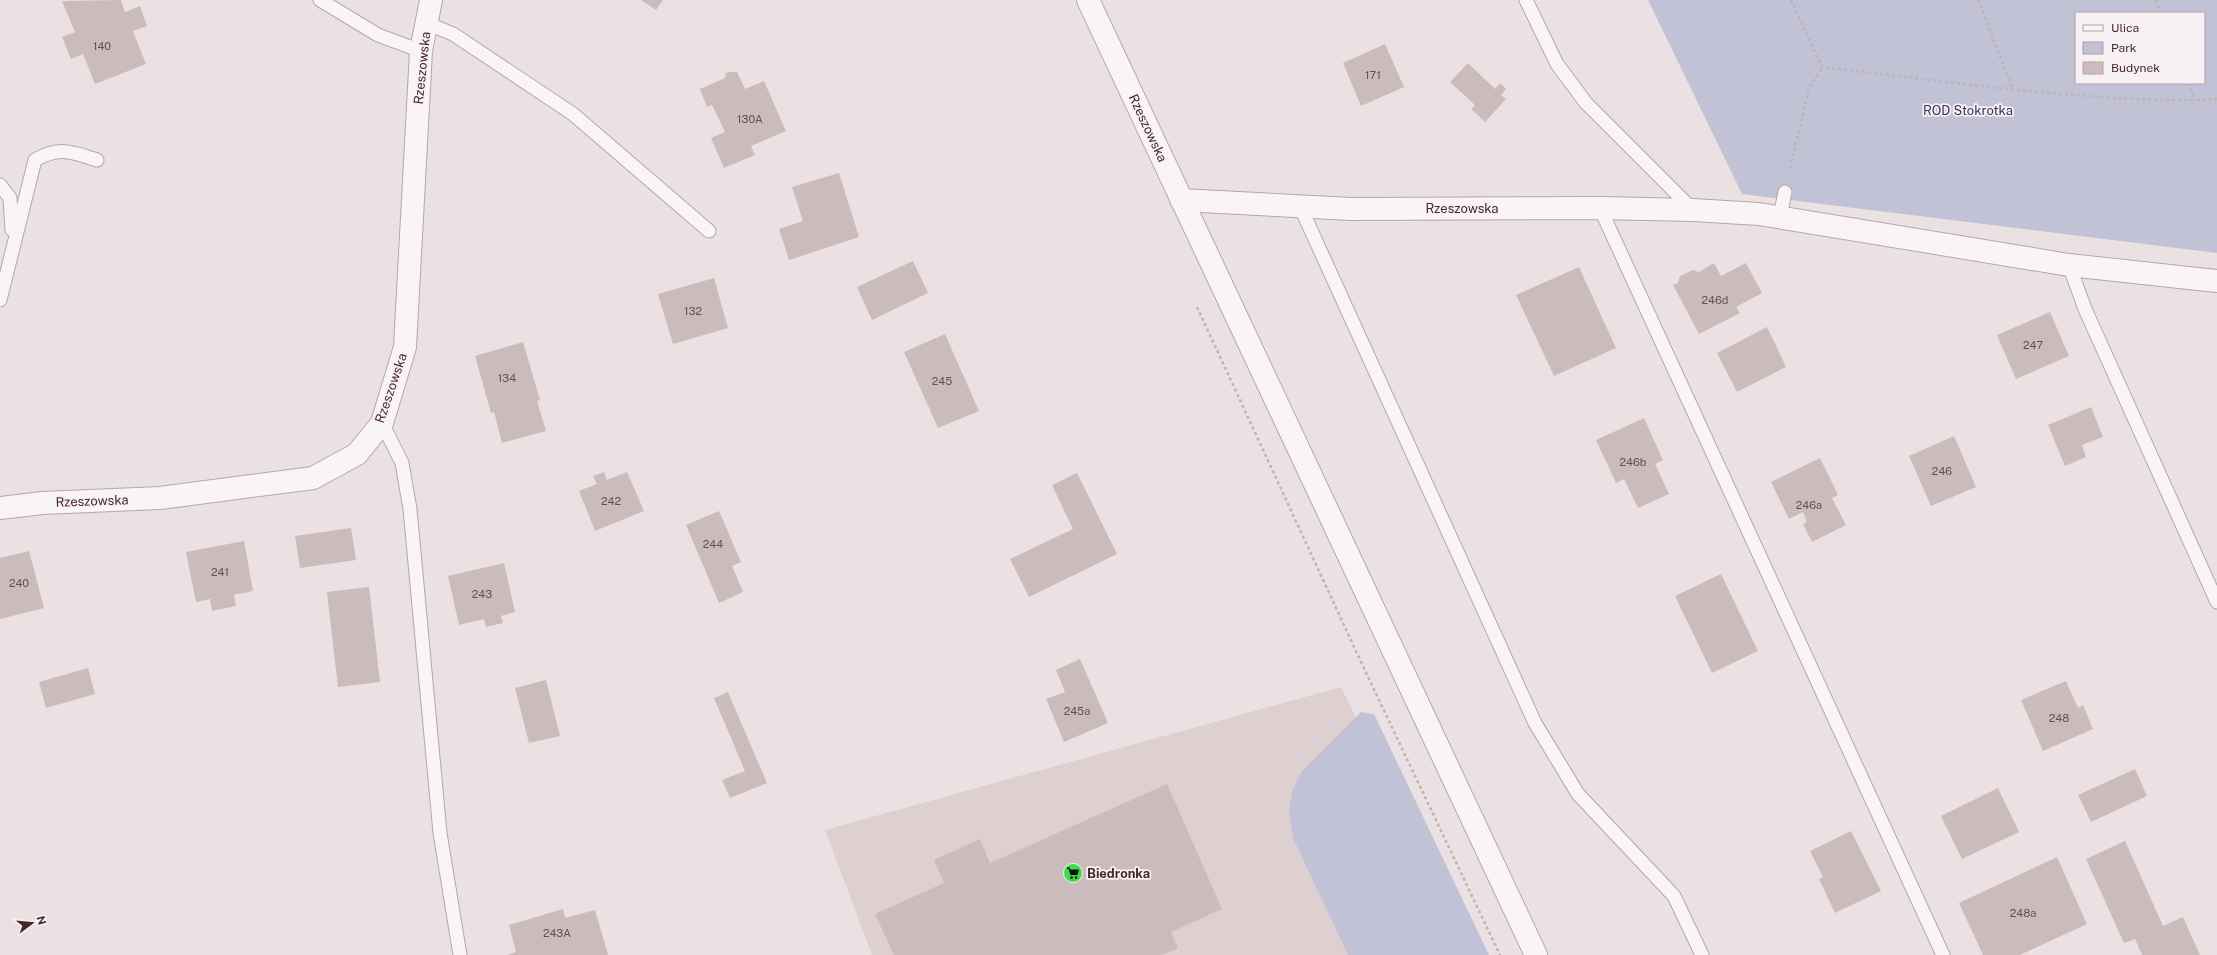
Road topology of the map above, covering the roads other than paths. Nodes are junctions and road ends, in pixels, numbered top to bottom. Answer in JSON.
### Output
{"nodes":[{"id":1,"x":320,"y":0,"type":"edge"},
{"id":2,"x":431,"y":0,"type":"edge"},
{"id":3,"x":1088,"y":0,"type":"edge"},
{"id":4,"x":1526,"y":0,"type":"edge"},
{"id":5,"x":426,"y":23,"type":"junction"},
{"id":6,"x":421,"y":51,"type":"junction"},
{"id":7,"x":97,"y":160,"type":"dead end"},
{"id":8,"x":0,"y":185,"type":"edge"},
{"id":9,"x":1784,"y":192,"type":"road end"},
{"id":10,"x":1181,"y":200,"type":"junction"},
{"id":11,"x":1300,"y":206,"type":"junction"},
{"id":12,"x":1600,"y":208,"type":"junction"},
{"id":13,"x":1693,"y":210,"type":"junction"},
{"id":14,"x":1780,"y":217,"type":"junction"},
{"id":15,"x":709,"y":231,"type":"dead end"},
{"id":16,"x":8,"y":264,"type":"junction"},
{"id":17,"x":2069,"y":265,"type":"junction"},
{"id":18,"x":2217,"y":281,"type":"edge"},
{"id":19,"x":0,"y":299,"type":"edge"},
{"id":20,"x":382,"y":423,"type":"junction"},
{"id":21,"x":0,"y":508,"type":"edge"},
{"id":22,"x":2217,"y":602,"type":"edge"},
{"id":23,"x":460,"y":955,"type":"edge"},
{"id":24,"x":1536,"y":955,"type":"edge"},
{"id":25,"x":1702,"y":955,"type":"edge"},
{"id":26,"x":1943,"y":955,"type":"edge"}],
"edges":[{"from":1,"to":6,"type":"lane"},
{"from":2,"to":5,"type":"street","name":"Rzeszowska"},
{"from":3,"to":10,"type":"street","name":"Rzeszowska"},
{"from":4,"to":13,"type":"lane"},
{"from":5,"to":6,"type":"street","name":"Rzeszowska"},
{"from":5,"to":15,"type":"lane"},
{"from":6,"to":20,"type":"street","name":"Rzeszowska"},
{"from":7,"to":16,"type":"lane"},
{"from":8,"to":16,"type":"lane"},
{"from":9,"to":14,"type":"lane"},
{"from":10,"to":11,"type":"street","name":"Rzeszowska"},
{"from":10,"to":24,"type":"street"},
{"from":11,"to":12,"type":"street","name":"Rzeszowska"},
{"from":11,"to":25,"type":"lane"},
{"from":12,"to":13,"type":"street","name":"Rzeszowska"},
{"from":12,"to":26,"type":"lane"},
{"from":13,"to":14,"type":"street","name":"Rzeszowska"},
{"from":14,"to":17,"type":"street","name":"Rzeszowska"},
{"from":16,"to":19,"type":"lane"},
{"from":17,"to":18,"type":"street","name":"Rzeszowska"},
{"from":17,"to":22,"type":"lane"},
{"from":20,"to":21,"type":"street","name":"Rzeszowska"},
{"from":20,"to":23,"type":"lane"}]}
